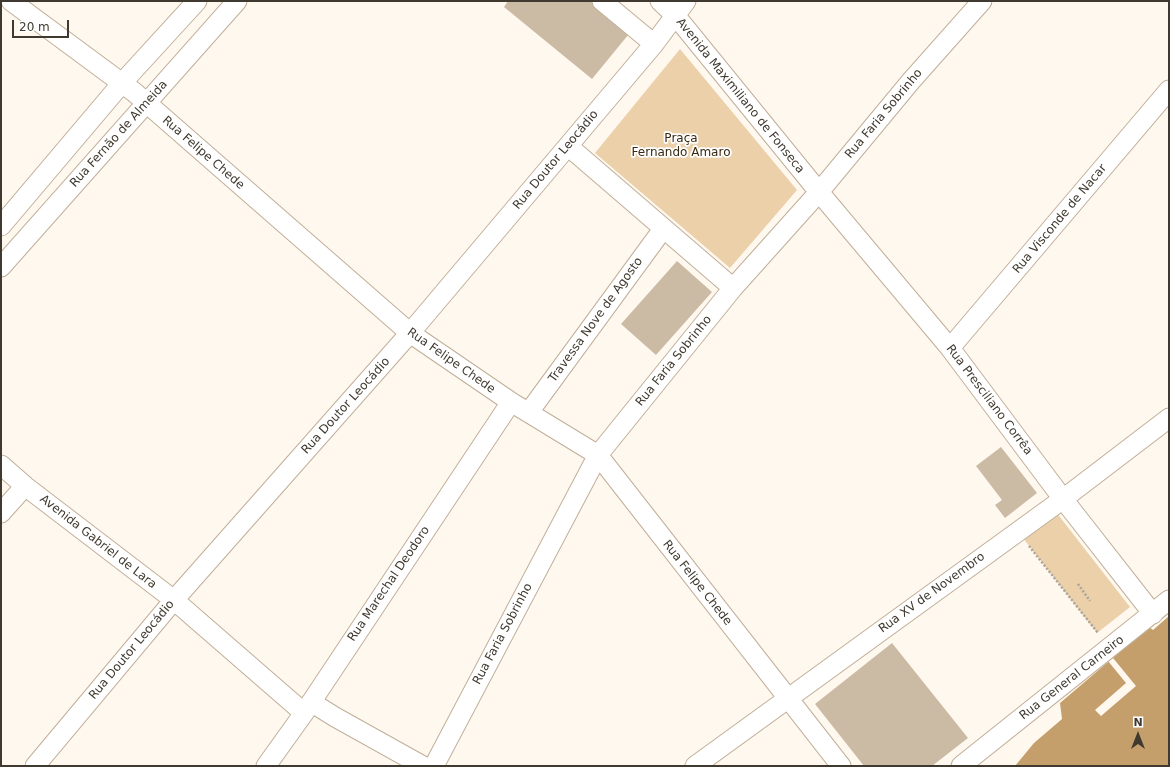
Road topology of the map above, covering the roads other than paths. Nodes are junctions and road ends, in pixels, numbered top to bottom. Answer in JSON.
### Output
{"nodes":[{"id":1,"x":11,"y":1,"type":"edge"},
{"id":2,"x":197,"y":1,"type":"edge"},
{"id":3,"x":237,"y":1,"type":"edge"},
{"id":4,"x":602,"y":1,"type":"edge"},
{"id":5,"x":660,"y":1,"type":"edge"},
{"id":6,"x":982,"y":1,"type":"edge"},
{"id":7,"x":680,"y":8,"type":"edge"},
{"id":8,"x":654,"y":44,"type":"junction"},
{"id":9,"x":122,"y":83,"type":"junction"},
{"id":10,"x":1169,"y":90,"type":"edge"},
{"id":11,"x":146,"y":102,"type":"junction"},
{"id":12,"x":568,"y":146,"type":"junction"},
{"id":13,"x":819,"y":192,"type":"junction"},
{"id":14,"x":1,"y":226,"type":"edge"},
{"id":15,"x":663,"y":229,"type":"junction"},
{"id":16,"x":1,"y":267,"type":"edge"},
{"id":17,"x":733,"y":288,"type":"junction"},
{"id":18,"x":410,"y":333,"type":"junction"},
{"id":19,"x":950,"y":348,"type":"junction"},
{"id":20,"x":511,"y":402,"type":"junction"},
{"id":21,"x":529,"y":412,"type":"junction"},
{"id":22,"x":1169,"y":418,"type":"edge"},
{"id":23,"x":598,"y":455,"type":"junction"},
{"id":24,"x":1,"y":465,"type":"edge"},
{"id":25,"x":25,"y":486,"type":"junction"},
{"id":26,"x":1063,"y":499,"type":"junction"},
{"id":27,"x":1,"y":514,"type":"edge"},
{"id":28,"x":174,"y":600,"type":"junction"},
{"id":29,"x":1169,"y":600,"type":"edge"},
{"id":30,"x":1153,"y":614,"type":"junction"},
{"id":31,"x":788,"y":698,"type":"junction"},
{"id":32,"x":307,"y":707,"type":"junction"},
{"id":33,"x":968,"y":761,"type":"edge"},
{"id":34,"x":35,"y":766,"type":"edge"},
{"id":35,"x":266,"y":766,"type":"edge"},
{"id":36,"x":423,"y":766,"type":"edge"},
{"id":37,"x":434,"y":766,"type":"edge"},
{"id":38,"x":695,"y":766,"type":"edge"},
{"id":39,"x":841,"y":766,"type":"edge"}],
"edges":[{"from":1,"to":9,"type":"street","name":"Rua Felipe Chede"},
{"from":2,"to":9,"type":"street"},
{"from":3,"to":11,"type":"street","name":"Rua Fernão de Almeida"},
{"from":4,"to":8,"type":"street"},
{"from":5,"to":7,"type":"street","name":"Avenida Maximiliano de Fonseca"},
{"from":6,"to":13,"type":"street","name":"Rua Faria Sobrinho"},
{"from":7,"to":8,"type":"street","name":"Rua Doutor Leocádio"},
{"from":7,"to":13,"type":"street","name":"Avenida Maximiliano de Fonseca"},
{"from":8,"to":12,"type":"street","name":"Rua Doutor Leocádio"},
{"from":9,"to":11,"type":"street","name":"Rua Felipe Chede"},
{"from":9,"to":14,"type":"street"},
{"from":10,"to":19,"type":"street","name":"Rua Visconde de Nacar"},
{"from":11,"to":16,"type":"street","name":"Rua Fernão de Almeida"},
{"from":11,"to":18,"type":"street","name":"Rua Felipe Chede"},
{"from":12,"to":15,"type":"street"},
{"from":12,"to":18,"type":"street","name":"Rua Doutor Leocádio"},
{"from":13,"to":17,"type":"street","name":"Rua Faria Sobrinho"},
{"from":13,"to":19,"type":"street","name":"Rua Presciliano Corrêa"},
{"from":15,"to":17,"type":"street"},
{"from":15,"to":21,"type":"street","name":"Travessa Nove de Agosto"},
{"from":17,"to":23,"type":"street","name":"Rua Faria Sobrinho"},
{"from":18,"to":20,"type":"street","name":"Rua Felipe Chede"},
{"from":18,"to":28,"type":"street","name":"Rua Doutor Leocádio"},
{"from":19,"to":26,"type":"street","name":"Rua Presciliano Corrêa"},
{"from":20,"to":21,"type":"street","name":"Rua Felipe Chede"},
{"from":20,"to":32,"type":"street","name":"Rua Marechal Deodoro"},
{"from":21,"to":23,"type":"street","name":"Rua Felipe Chede"},
{"from":22,"to":26,"type":"street","name":"Rua XV de Novembro"},
{"from":23,"to":31,"type":"street","name":"Rua Felipe Chede"},
{"from":23,"to":37,"type":"street","name":"Rua Faria Sobrinho"},
{"from":24,"to":25,"type":"street","name":"Avenida Gabriel de Lara"},
{"from":25,"to":27,"type":"street"},
{"from":25,"to":28,"type":"street","name":"Avenida Gabriel de Lara"},
{"from":26,"to":30,"type":"street","name":"Rua Presciliano Corrêa"},
{"from":26,"to":31,"type":"street","name":"Rua XV de Novembro"},
{"from":28,"to":32,"type":"street","name":"Avenida Gabriel de Lara"},
{"from":28,"to":34,"type":"street","name":"Rua Doutor Leocádio"},
{"from":29,"to":30,"type":"street","name":"Rua General Carneiro"},
{"from":30,"to":33,"type":"street","name":"Rua General Carneiro"},
{"from":31,"to":38,"type":"street","name":"Rua XV de Novembro"},
{"from":31,"to":39,"type":"street","name":"Rua Felipe Chede"},
{"from":32,"to":35,"type":"street","name":"Rua Marechal Deodoro"},
{"from":32,"to":36,"type":"street","name":"Avenida Gabriel de Lara"}]}
